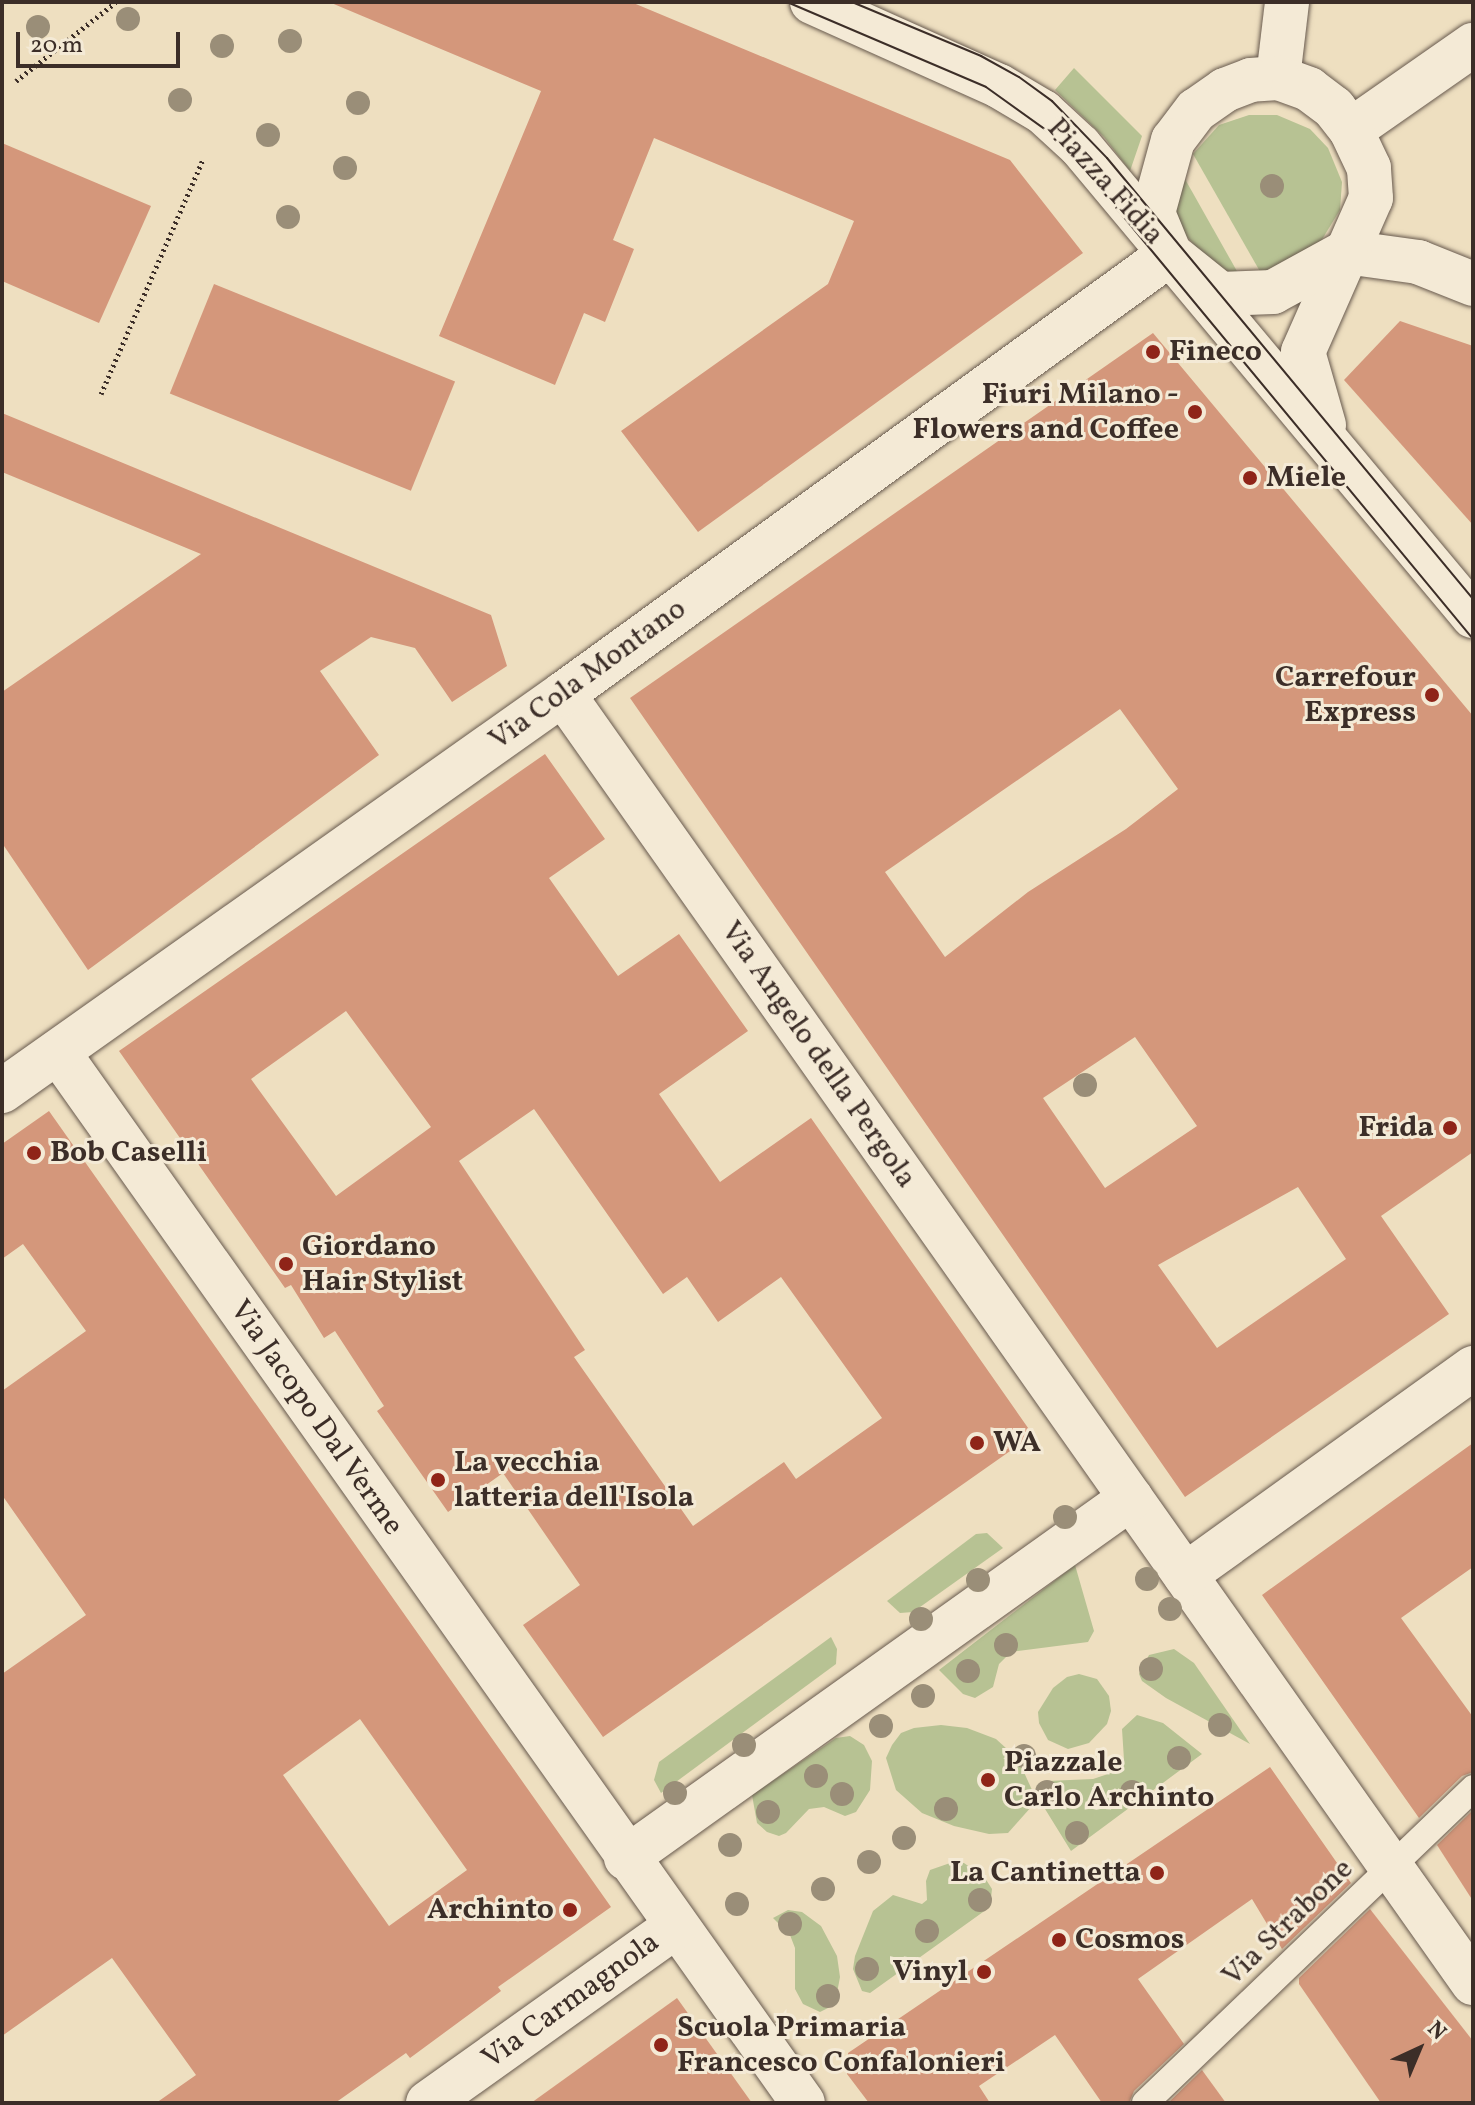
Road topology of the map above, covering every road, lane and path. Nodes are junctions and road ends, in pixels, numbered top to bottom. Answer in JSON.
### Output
{"nodes":[{"id":1,"x":116,"y":2,"type":"edge"},
{"id":2,"x":1287,"y":2,"type":"edge"},
{"id":3,"x":841,"y":7,"type":"edge"},
{"id":4,"x":1473,"y":45,"type":"edge"},
{"id":5,"x":1278,"y":78,"type":"junction"},
{"id":6,"x":16,"y":81,"type":"dead end"},
{"id":7,"x":1351,"y":130,"type":"junction"},
{"id":8,"x":203,"y":159,"type":"dead end"},
{"id":9,"x":1346,"y":252,"type":"junction"},
{"id":10,"x":1170,"y":254,"type":"junction"},
{"id":11,"x":1473,"y":284,"type":"edge"},
{"id":12,"x":101,"y":394,"type":"dead end"},
{"id":13,"x":1335,"y":450,"type":"junction"},
{"id":14,"x":1473,"y":616,"type":"edge"},
{"id":15,"x":563,"y":694,"type":"junction"},
{"id":16,"x":58,"y":1052,"type":"junction"},
{"id":17,"x":2,"y":1091,"type":"edge"},
{"id":18,"x":1473,"y":1368,"type":"edge"},
{"id":19,"x":1131,"y":1498,"type":"junction"},
{"id":20,"x":1185,"y":1575,"type":"junction"},
{"id":21,"x":1473,"y":1788,"type":"edge"},
{"id":22,"x":626,"y":1858,"type":"junction"},
{"id":23,"x":1390,"y":1869,"type":"junction"},
{"id":24,"x":675,"y":1927,"type":"junction"},
{"id":25,"x":1473,"y":1983,"type":"edge"},
{"id":26,"x":796,"y":2094,"type":"edge"},
{"id":27,"x":428,"y":2103,"type":"edge"},
{"id":28,"x":1145,"y":2103,"type":"edge"}],
"edges":[{"from":1,"to":6,"type":"path"},
{"from":2,"to":5,"type":"street"},
{"from":3,"to":10,"type":"street","name":"Piazza Fidia"},
{"from":4,"to":7,"type":"street"},
{"from":5,"to":7,"type":"street"},
{"from":5,"to":10,"type":"street","name":"Piazza Fidia"},
{"from":7,"to":9,"type":"street"},
{"from":8,"to":12,"type":"path"},
{"from":9,"to":10,"type":"street","name":"Piazza Fidia"},
{"from":9,"to":11,"type":"street"},
{"from":9,"to":13,"type":"street"},
{"from":10,"to":13,"type":"street","name":"Piazza Fidia"},
{"from":10,"to":15,"type":"street","name":"Via Cola Montano"},
{"from":13,"to":14,"type":"street","name":"Piazza Fidia"},
{"from":15,"to":16,"type":"street","name":"Via Cola Montano"},
{"from":15,"to":19,"type":"street","name":"Via Angelo della Pergola"},
{"from":16,"to":17,"type":"street","name":"Via Cola Montano"},
{"from":16,"to":22,"type":"street","name":"Via Jacopo Dal Verme"},
{"from":18,"to":20,"type":"street"},
{"from":19,"to":20,"type":"street"},
{"from":19,"to":22,"type":"street"},
{"from":20,"to":23,"type":"street"},
{"from":21,"to":23,"type":"lane","name":"Via Strabone"},
{"from":22,"to":24,"type":"street"},
{"from":23,"to":25,"type":"street"},
{"from":23,"to":28,"type":"lane","name":"Via Strabone"},
{"from":24,"to":26,"type":"street"},
{"from":24,"to":27,"type":"street","name":"Via Carmagnola"}]}
